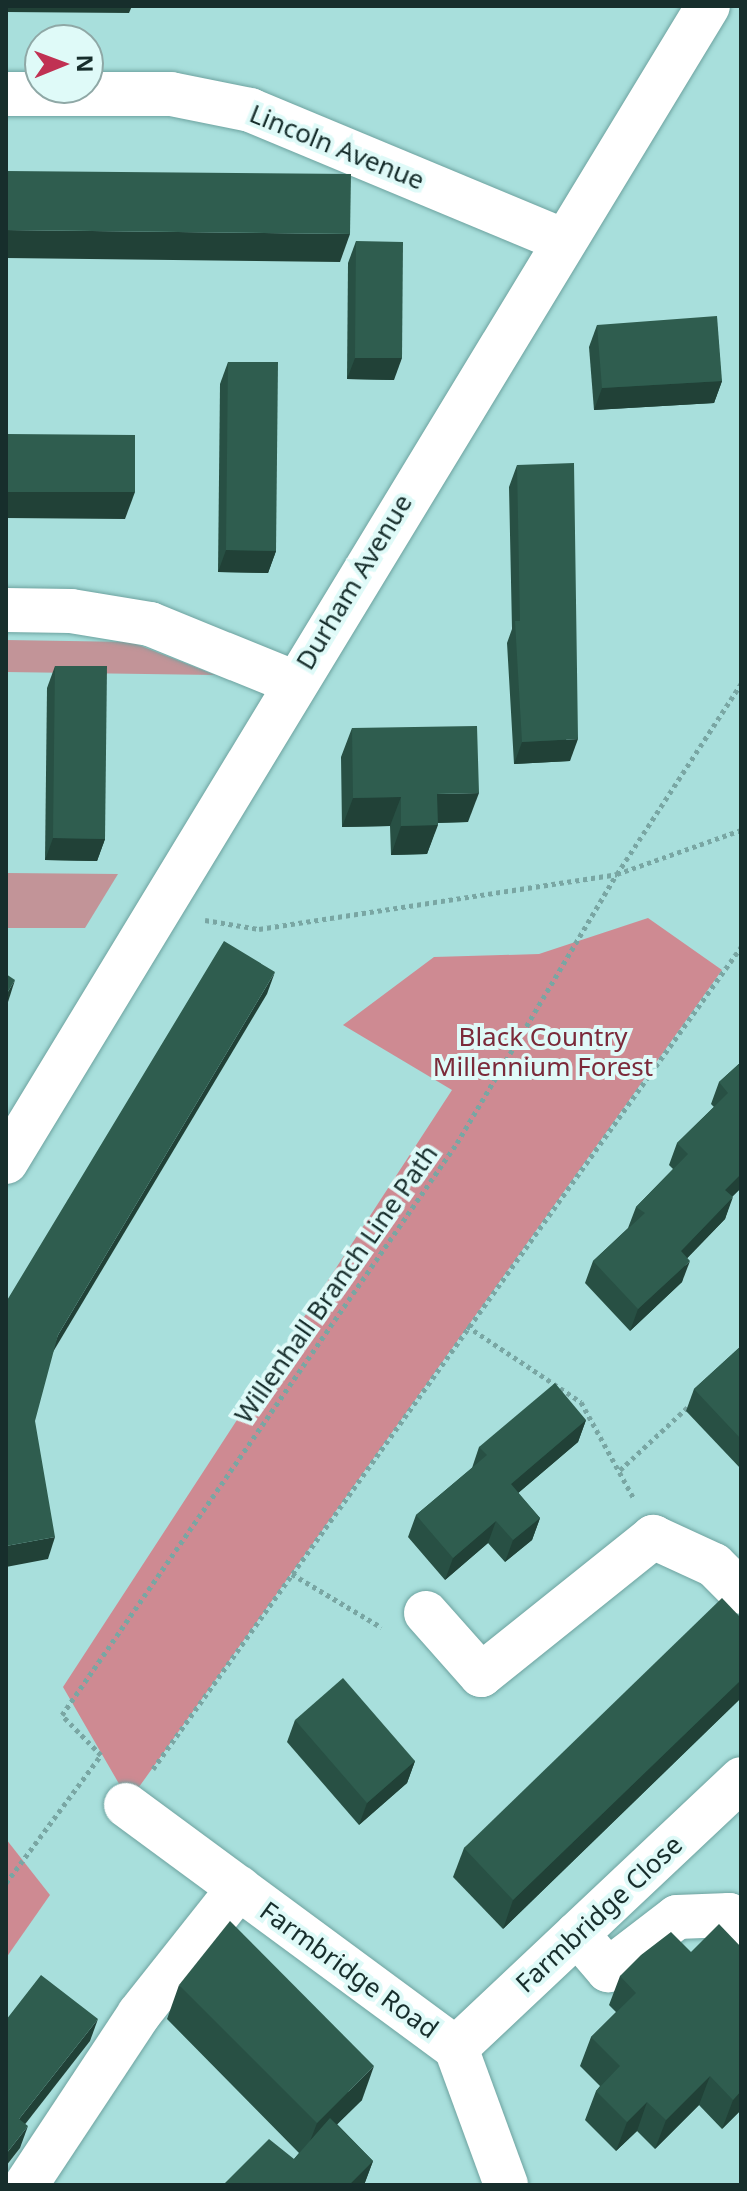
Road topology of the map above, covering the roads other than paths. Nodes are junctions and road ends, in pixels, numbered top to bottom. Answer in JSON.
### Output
{"nodes":[{"id":1,"x":708,"y":6,"type":"edge"},
{"id":2,"x":6,"y":94,"type":"edge"},
{"id":3,"x":563,"y":240,"type":"junction"},
{"id":4,"x":6,"y":610,"type":"edge"},
{"id":5,"x":293,"y":682,"type":"junction"},
{"id":6,"x":6,"y":1162,"type":"edge"},
{"id":7,"x":741,"y":1592,"type":"edge"},
{"id":8,"x":426,"y":1613,"type":"road end"},
{"id":9,"x":741,"y":1779,"type":"edge"},
{"id":10,"x":134,"y":1811,"type":"road end"},
{"id":11,"x":239,"y":1888,"type":"junction"},
{"id":12,"x":741,"y":1928,"type":"edge"},
{"id":13,"x":577,"y":1934,"type":"junction"},
{"id":14,"x":456,"y":2048,"type":"junction"},
{"id":15,"x":26,"y":2185,"type":"edge"},
{"id":16,"x":506,"y":2185,"type":"edge"}],
"edges":[{"from":1,"to":3,"type":"street","name":"Durham Avenue"},
{"from":2,"to":3,"type":"street","name":"Lincoln Avenue"},
{"from":3,"to":5,"type":"street","name":"Durham Avenue"},
{"from":4,"to":5,"type":"street"},
{"from":5,"to":6,"type":"street","name":"Durham Avenue"},
{"from":7,"to":8,"type":"street"},
{"from":9,"to":13,"type":"street","name":"Farmbridge Close"},
{"from":10,"to":11,"type":"street","name":"Farmbridge Road"},
{"from":11,"to":14,"type":"street","name":"Farmbridge Road"},
{"from":11,"to":15,"type":"street"},
{"from":12,"to":13,"type":"street"},
{"from":13,"to":14,"type":"street","name":"Farmbridge Close"},
{"from":14,"to":16,"type":"street","name":"Farmbridge Road"}]}
